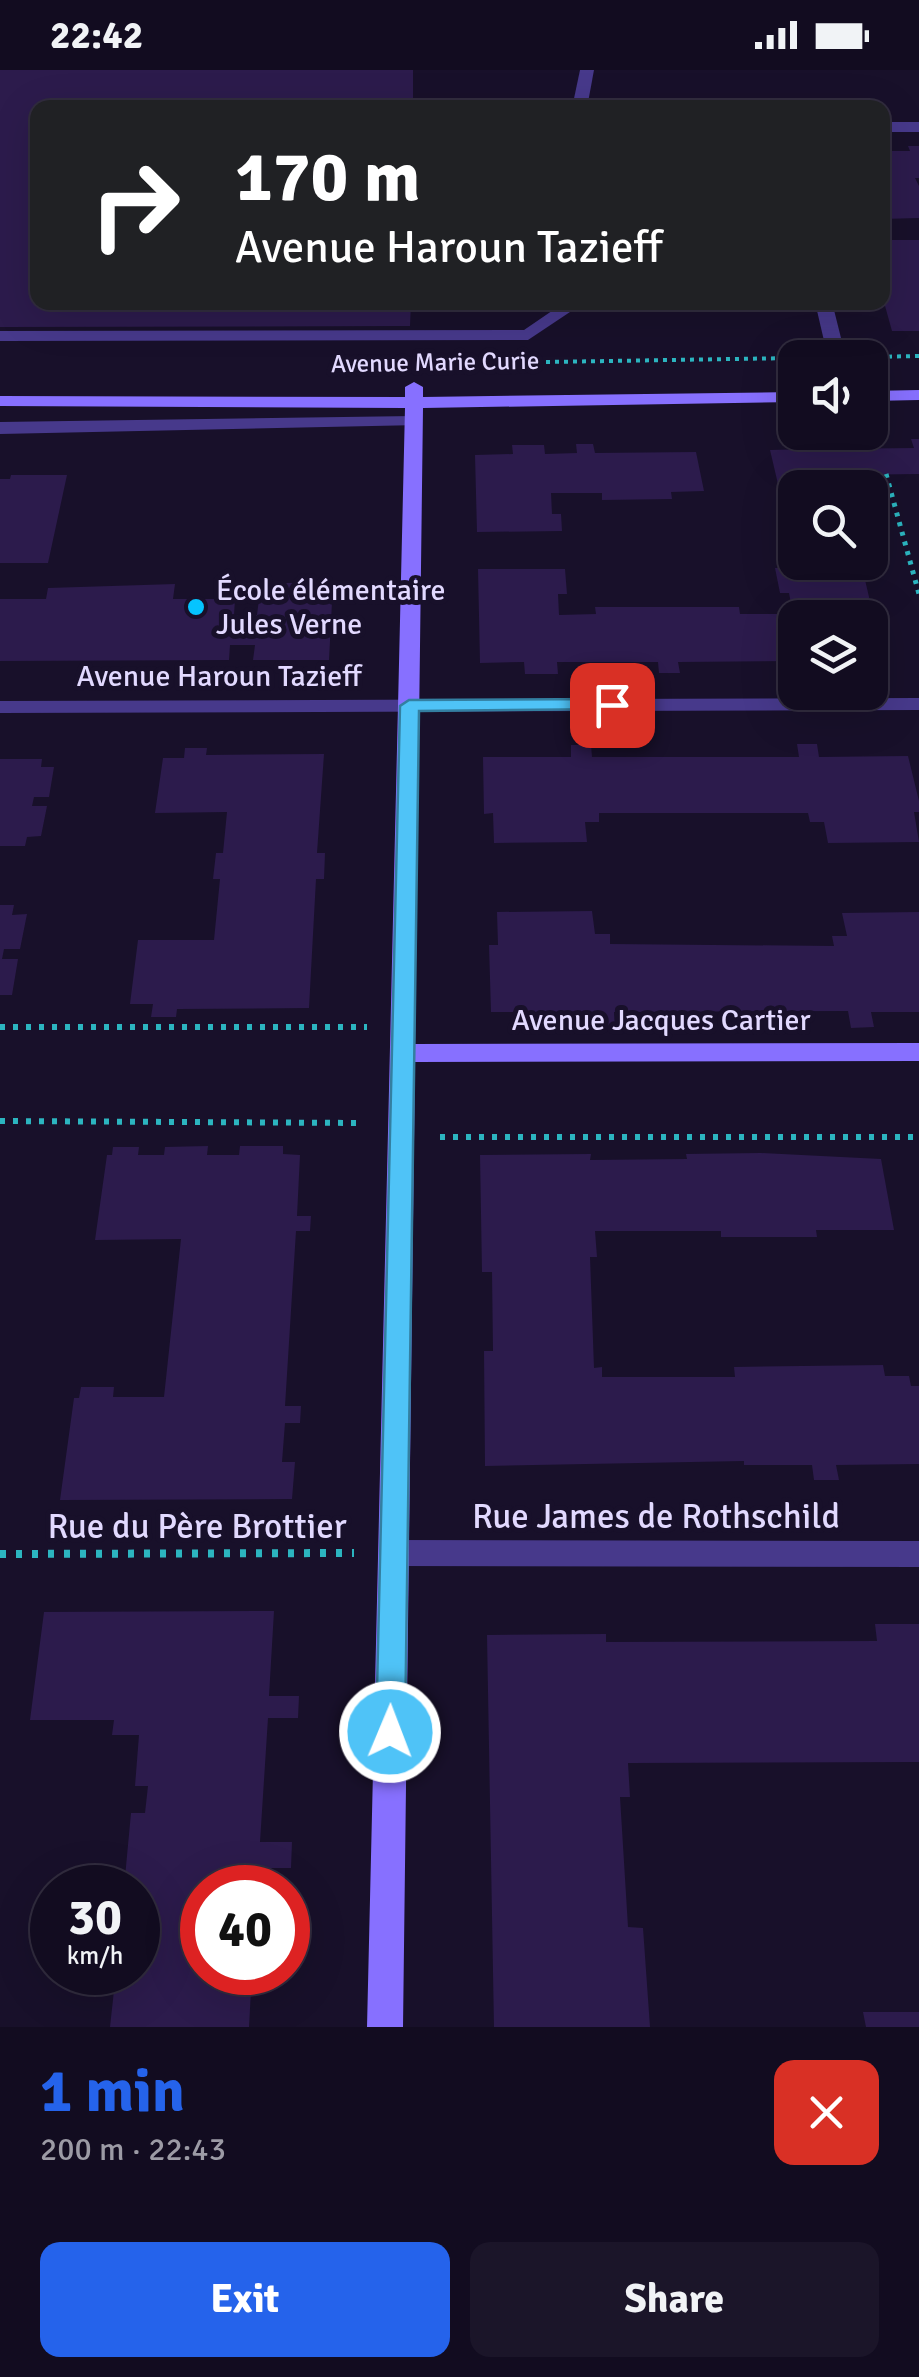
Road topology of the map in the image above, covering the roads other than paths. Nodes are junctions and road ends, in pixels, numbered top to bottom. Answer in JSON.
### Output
{"nodes":[{"id":1,"x":570,"y":70,"type":"edge"},
{"id":2,"x":586,"y":70,"type":"edge"},
{"id":3,"x":578,"y":100,"type":"edge"},
{"id":4,"x":579,"y":100,"type":"edge"},
{"id":5,"x":890,"y":127,"type":"edge"},
{"id":6,"x":919,"y":127,"type":"edge"},
{"id":7,"x":565,"y":310,"type":"edge"},
{"id":8,"x":825,"y":310,"type":"edge"},
{"id":9,"x":0,"y":336,"type":"edge"},
{"id":10,"x":832,"y":340,"type":"edge"},
{"id":11,"x":919,"y":379,"type":"edge"},
{"id":12,"x":888,"y":380,"type":"edge"},
{"id":13,"x":778,"y":382,"type":"edge"},
{"id":14,"x":919,"y":395,"type":"edge"},
{"id":15,"x":888,"y":396,"type":"edge"},
{"id":16,"x":778,"y":397,"type":"edge"},
{"id":17,"x":0,"y":401,"type":"edge"},
{"id":18,"x":414,"y":404,"type":"junction"},
{"id":19,"x":0,"y":428,"type":"edge"},
{"id":20,"x":919,"y":704,"type":"edge"},
{"id":21,"x":409,"y":706,"type":"junction"},
{"id":22,"x":0,"y":707,"type":"edge"},
{"id":23,"x":403,"y":1040,"type":"junction"},
{"id":24,"x":919,"y":1052,"type":"edge"},
{"id":25,"x":394,"y":1553,"type":"junction"},
{"id":26,"x":919,"y":1554,"type":"edge"},
{"id":27,"x":385,"y":2027,"type":"edge"}],
"edges":[{"from":1,"to":3,"type":"street"},
{"from":2,"to":4,"type":"street"},
{"from":5,"to":6,"type":"street"},
{"from":7,"to":9,"type":"street"},
{"from":8,"to":10,"type":"street"},
{"from":11,"to":12,"type":"street"},
{"from":13,"to":18,"type":"street","name":"Avenue Marie Curie"},
{"from":14,"to":15,"type":"street"},
{"from":16,"to":18,"type":"street","name":"Avenue Marie Curie"},
{"from":17,"to":18,"type":"street","name":"Avenue Marie Curie"},
{"from":18,"to":19,"type":"street"},
{"from":18,"to":21,"type":"street"},
{"from":20,"to":21,"type":"street","name":"Avenue Haroun Tazieff"},
{"from":21,"to":22,"type":"street","name":"Avenue Haroun Tazieff"},
{"from":21,"to":23,"type":"street"},
{"from":23,"to":24,"type":"street","name":"Avenue Jacques Cartier"},
{"from":23,"to":25,"type":"street"},
{"from":25,"to":26,"type":"street","name":"Rue James de Rothschild"},
{"from":25,"to":27,"type":"street"}]}
